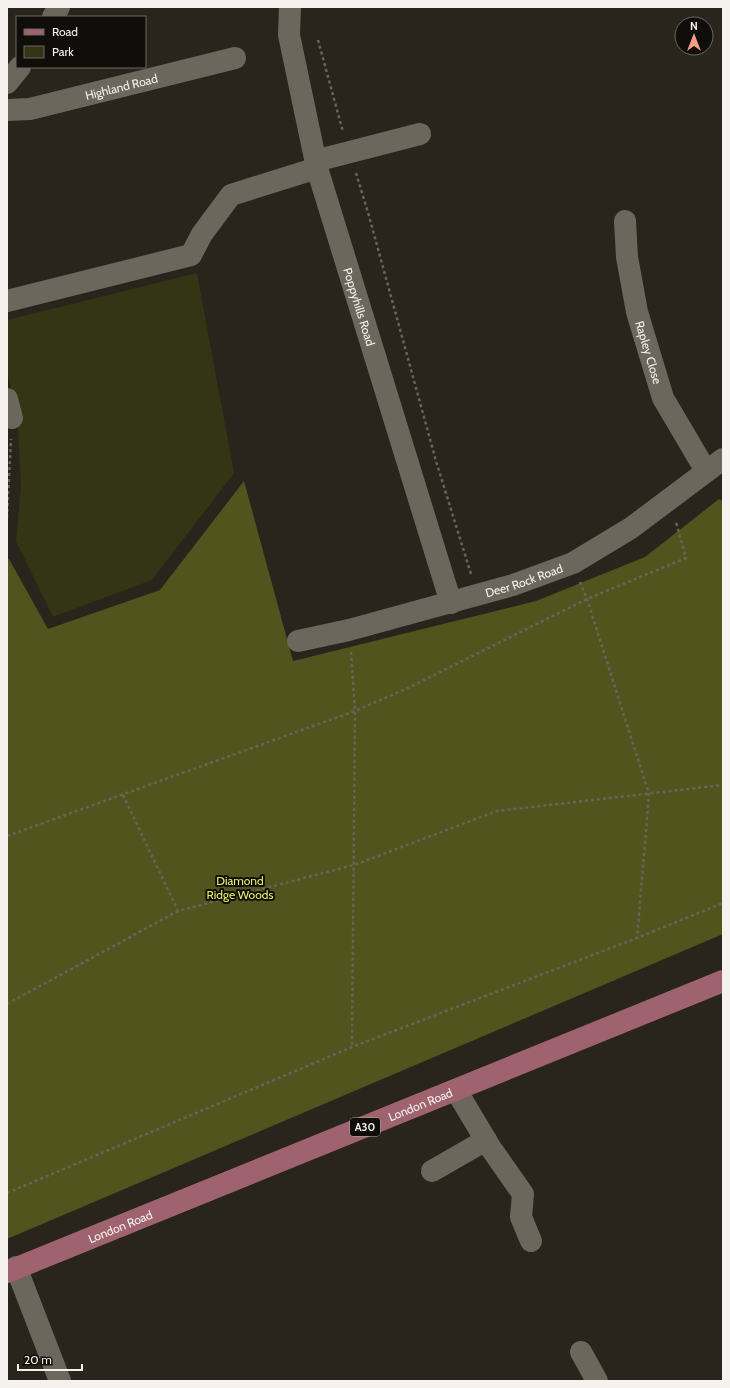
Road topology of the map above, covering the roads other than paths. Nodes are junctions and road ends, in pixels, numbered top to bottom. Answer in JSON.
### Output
{"nodes":[{"id":1,"x":59,"y":7,"type":"edge"},
{"id":2,"x":290,"y":7,"type":"edge"},
{"id":3,"x":54,"y":16,"type":"edge"},
{"id":4,"x":235,"y":58,"type":"dead end"},
{"id":5,"x":19,"y":68,"type":"edge"},
{"id":6,"x":7,"y":83,"type":"edge"},
{"id":7,"x":7,"y":110,"type":"edge"},
{"id":8,"x":420,"y":134,"type":"dead end"},
{"id":9,"x":316,"y":164,"type":"junction"},
{"id":10,"x":625,"y":222,"type":"dead end"},
{"id":11,"x":7,"y":301,"type":"edge"},
{"id":12,"x":715,"y":465,"type":"edge"},
{"id":13,"x":451,"y":603,"type":"junction"},
{"id":14,"x":298,"y":641,"type":"dead end"},
{"id":15,"x":723,"y":981,"type":"edge"},
{"id":16,"x":456,"y":1090,"type":"junction"},
{"id":17,"x":486,"y":1140,"type":"junction"},
{"id":18,"x":432,"y":1172,"type":"dead end"},
{"id":19,"x":531,"y":1241,"type":"dead end"},
{"id":20,"x":12,"y":1269,"type":"edge"},
{"id":21,"x":581,"y":1352,"type":"dead end"},
{"id":22,"x":60,"y":1381,"type":"edge"},
{"id":23,"x":597,"y":1381,"type":"edge"}],
"edges":[{"from":1,"to":3,"type":"street"},
{"from":2,"to":9,"type":"street","name":"Poppyhills Road"},
{"from":4,"to":7,"type":"street","name":"Highland Road"},
{"from":5,"to":6,"type":"street"},
{"from":8,"to":9,"type":"street"},
{"from":9,"to":11,"type":"street"},
{"from":9,"to":13,"type":"street","name":"Poppyhills Road"},
{"from":10,"to":12,"type":"street","name":"Rapley Close"},
{"from":12,"to":13,"type":"street","name":"Deer Rock Road"},
{"from":13,"to":14,"type":"street","name":"Deer Rock Road"},
{"from":15,"to":16,"type":"main road","name":"London Road","number":"A30"},
{"from":16,"to":17,"type":"street"},
{"from":16,"to":20,"type":"main road","name":"London Road","number":"A30"},
{"from":17,"to":18,"type":"street"},
{"from":17,"to":19,"type":"street"},
{"from":20,"to":22,"type":"street"},
{"from":21,"to":23,"type":"street"}]}
